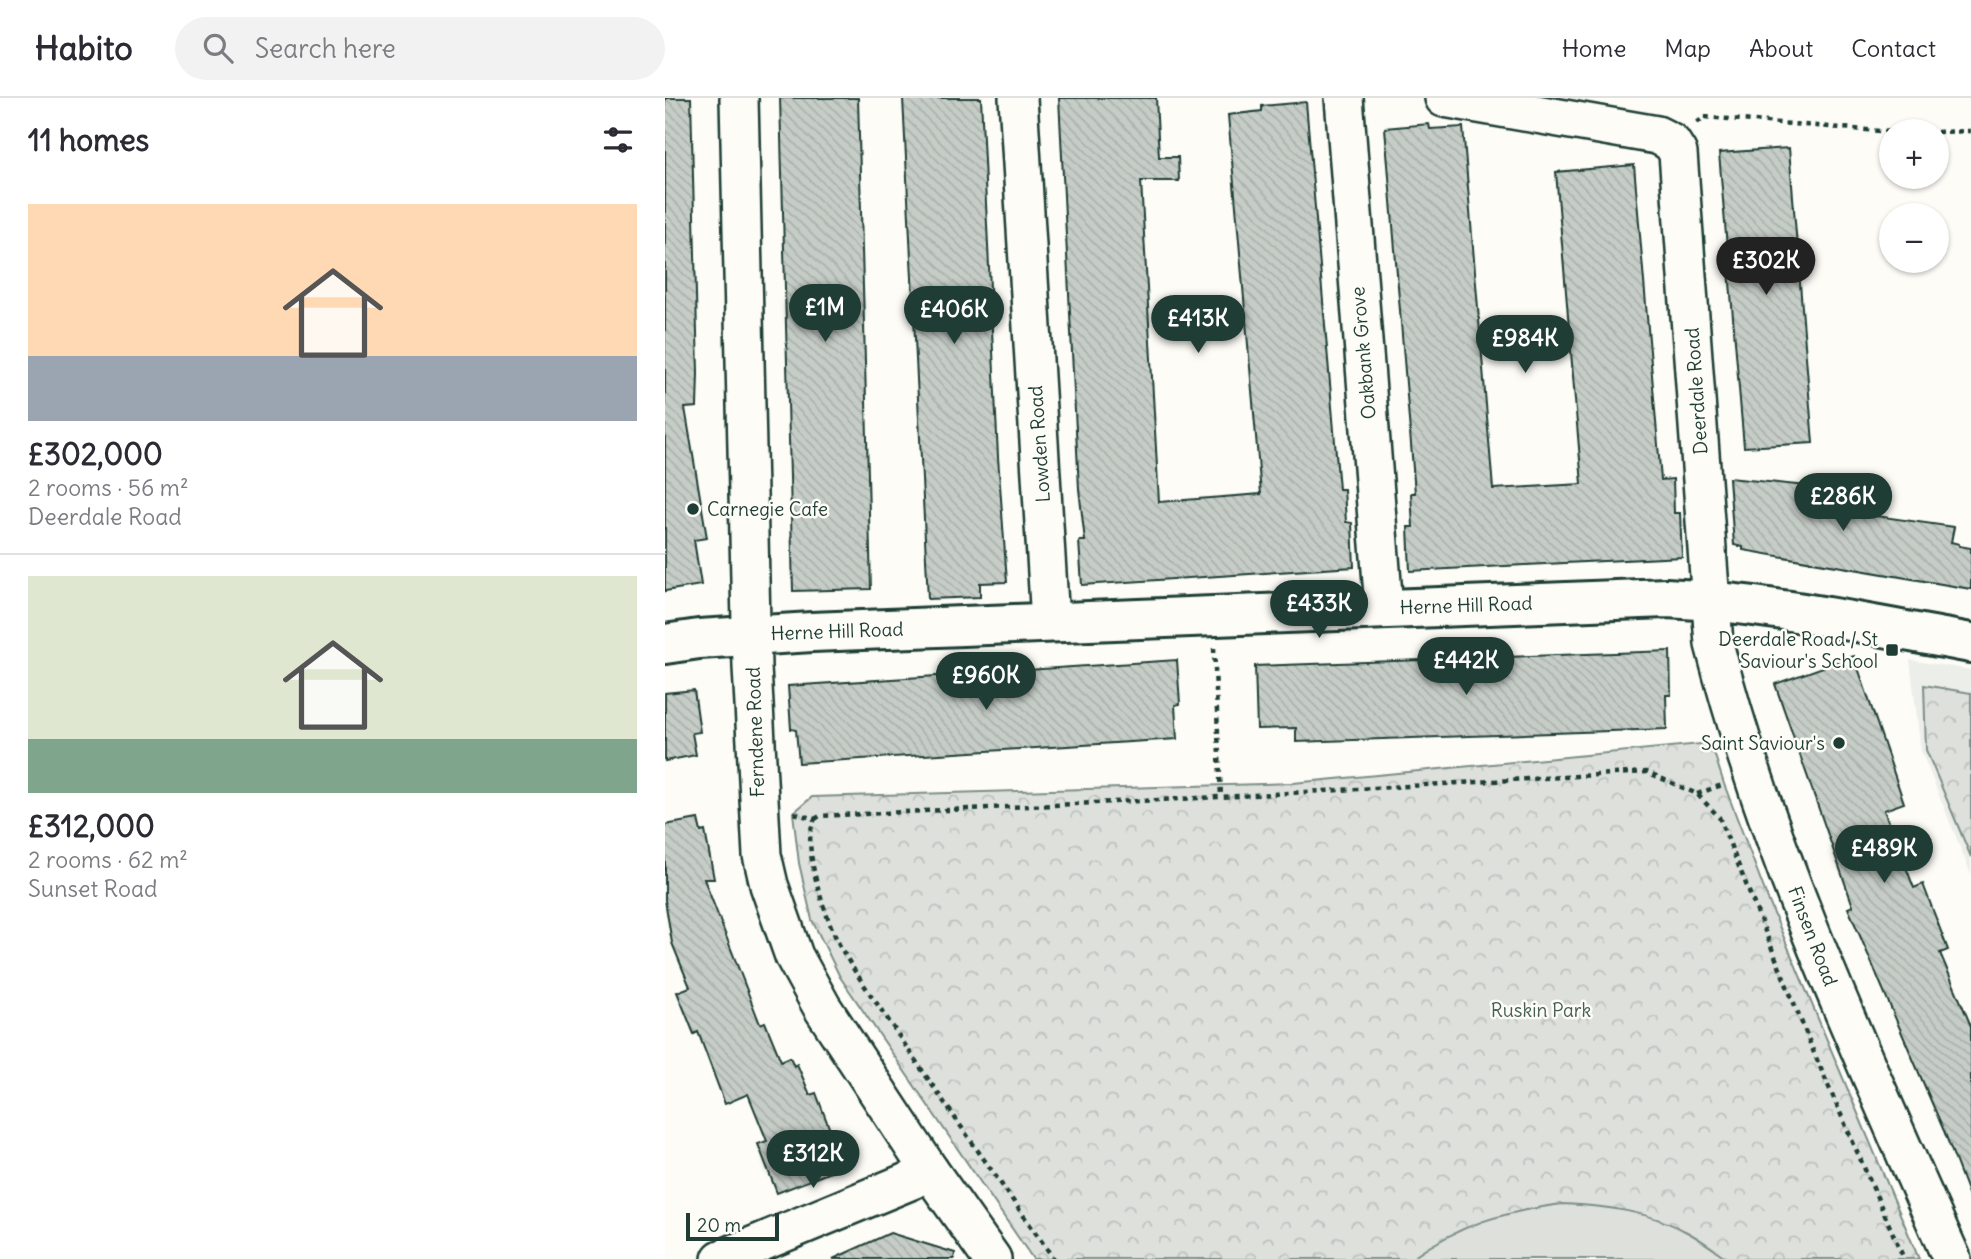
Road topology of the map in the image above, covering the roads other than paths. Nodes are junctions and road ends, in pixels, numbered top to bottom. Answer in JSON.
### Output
{"nodes":[{"id":1,"x":739,"y":98,"type":"edge"},
{"id":2,"x":1018,"y":98,"type":"edge"},
{"id":3,"x":1344,"y":98,"type":"edge"},
{"id":4,"x":1444,"y":98,"type":"edge"},
{"id":5,"x":1712,"y":600,"type":"junction"},
{"id":6,"x":1384,"y":608,"type":"junction"},
{"id":7,"x":1050,"y":622,"type":"junction"},
{"id":8,"x":752,"y":635,"type":"junction"},
{"id":9,"x":1971,"y":643,"type":"edge"},
{"id":10,"x":665,"y":644,"type":"edge"},
{"id":11,"x":929,"y":1170,"type":"junction"},
{"id":12,"x":721,"y":1259,"type":"edge"},
{"id":13,"x":992,"y":1259,"type":"edge"},
{"id":14,"x":1952,"y":1259,"type":"edge"}],
"edges":[{"from":1,"to":8,"type":"street","name":"Ferndene Road"},
{"from":2,"to":7,"type":"street","name":"Lowden Road"},
{"from":3,"to":6,"type":"street","name":"Oakbank Grove"},
{"from":4,"to":5,"type":"street","name":"Deerdale Road"},
{"from":5,"to":6,"type":"street","name":"Herne Hill Road"},
{"from":5,"to":9,"type":"street","name":"Herne Hill Road"},
{"from":5,"to":14,"type":"street","name":"Finsen Road"},
{"from":6,"to":7,"type":"street","name":"Herne Hill Road"},
{"from":7,"to":8,"type":"street","name":"Herne Hill Road"},
{"from":8,"to":10,"type":"street","name":"Herne Hill Road"},
{"from":8,"to":11,"type":"street","name":"Ferndene Road"},
{"from":11,"to":12,"type":"street"},
{"from":11,"to":13,"type":"street","name":"Ferndene Road"}]}
